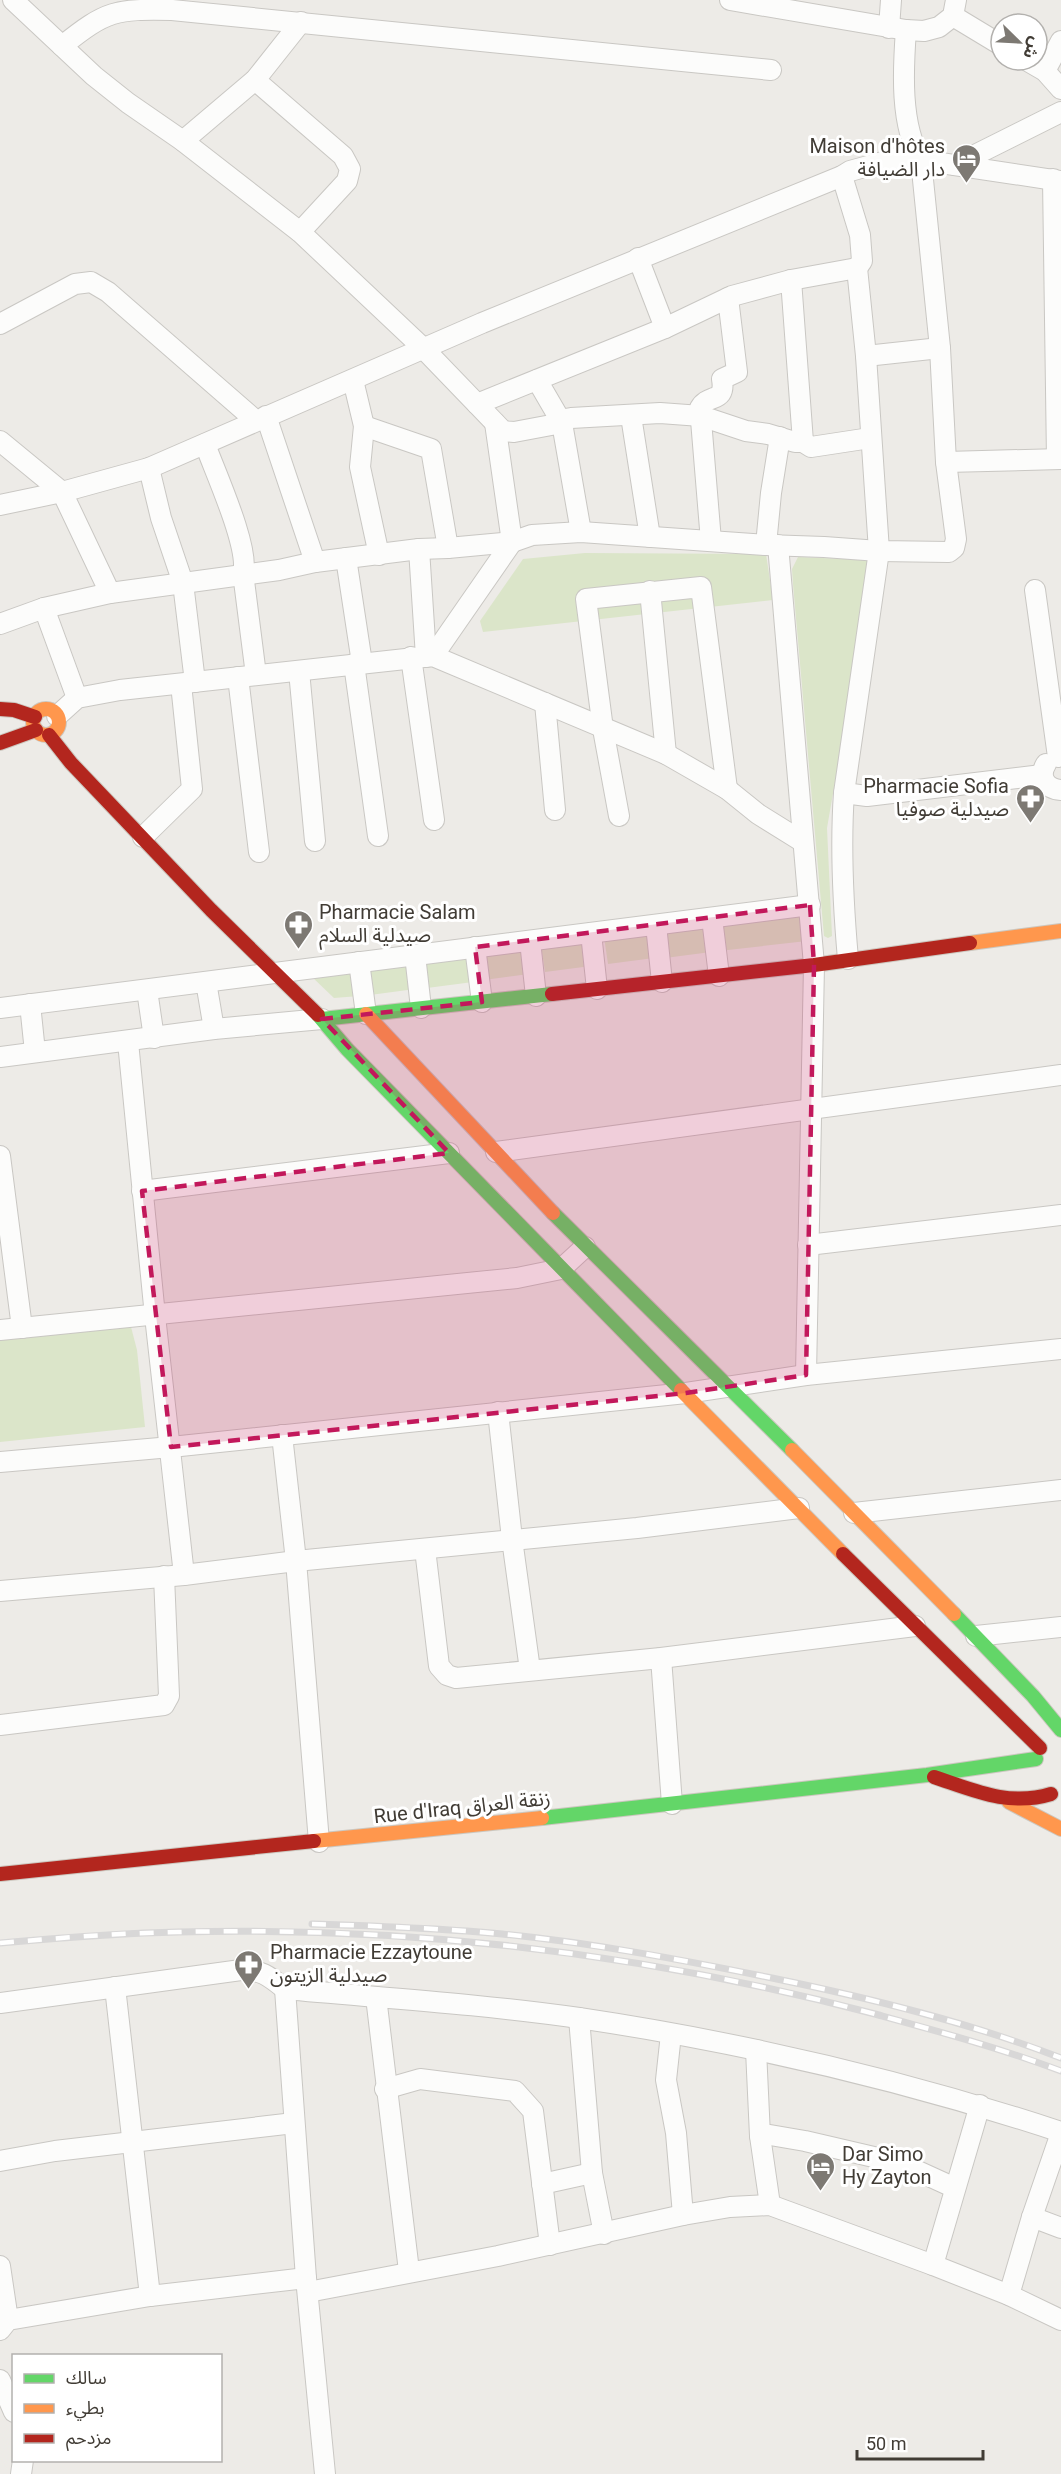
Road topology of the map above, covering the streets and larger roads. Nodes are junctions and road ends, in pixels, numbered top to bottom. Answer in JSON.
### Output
{"nodes":[{"id":1,"x":13,"y":0,"type":"edge"},
{"id":2,"x":730,"y":0,"type":"edge"},
{"id":3,"x":891,"y":0,"type":"edge"},
{"id":4,"x":813,"y":7,"type":"edge"},
{"id":5,"x":955,"y":8,"type":"edge"},
{"id":6,"x":300,"y":22,"type":"junction"},
{"id":7,"x":897,"y":29,"type":"junction"},
{"id":8,"x":989,"y":35,"type":"edge"},
{"id":9,"x":1061,"y":41,"type":"edge"},
{"id":10,"x":62,"y":46,"type":"junction"},
{"id":11,"x":1049,"y":64,"type":"edge"},
{"id":12,"x":771,"y":70,"type":"dead end"},
{"id":13,"x":1046,"y":72,"type":"edge"},
{"id":14,"x":255,"y":80,"type":"junction"},
{"id":15,"x":1061,"y":89,"type":"edge"},
{"id":16,"x":1061,"y":112,"type":"edge"},
{"id":17,"x":183,"y":141,"type":"junction"},
{"id":18,"x":921,"y":160,"type":"junction"},
{"id":19,"x":955,"y":165,"type":"junction"},
{"id":20,"x":843,"y":176,"type":"junction"},
{"id":21,"x":1057,"y":180,"type":"edge"},
{"id":22,"x":300,"y":232,"type":"junction"},
{"id":23,"x":638,"y":258,"type":"junction"},
{"id":24,"x":857,"y":267,"type":"junction"},
{"id":25,"x":791,"y":280,"type":"junction"},
{"id":26,"x":728,"y":298,"type":"junction"},
{"id":27,"x":0,"y":324,"type":"edge"},
{"id":28,"x":665,"y":328,"type":"junction"},
{"id":29,"x":423,"y":348,"type":"junction"},
{"id":30,"x":940,"y":348,"type":"junction"},
{"id":31,"x":866,"y":357,"type":"junction"},
{"id":32,"x":353,"y":380,"type":"junction"},
{"id":33,"x":537,"y":380,"type":"junction"},
{"id":34,"x":477,"y":404,"type":"junction"},
{"id":35,"x":631,"y":416,"type":"junction"},
{"id":36,"x":701,"y":416,"type":"junction"},
{"id":37,"x":260,"y":418,"type":"junction"},
{"id":38,"x":495,"y":423,"type":"junction"},
{"id":39,"x":562,"y":423,"type":"junction"},
{"id":40,"x":364,"y":426,"type":"junction"},
{"id":41,"x":780,"y":437,"type":"junction"},
{"id":42,"x":870,"y":438,"type":"junction"},
{"id":43,"x":0,"y":441,"type":"edge"},
{"id":44,"x":804,"y":442,"type":"junction"},
{"id":45,"x":206,"y":444,"type":"junction"},
{"id":46,"x":1059,"y":459,"type":"edge"},
{"id":47,"x":946,"y":462,"type":"junction"},
{"id":48,"x":149,"y":468,"type":"junction"},
{"id":49,"x":62,"y":492,"type":"junction"},
{"id":50,"x":1,"y":504,"type":"edge"},
{"id":51,"x":581,"y":532,"type":"junction"},
{"id":52,"x":651,"y":537,"type":"junction"},
{"id":53,"x":711,"y":541,"type":"junction"},
{"id":54,"x":512,"y":542,"type":"junction"},
{"id":55,"x":772,"y":545,"type":"junction"},
{"id":56,"x":448,"y":548,"type":"junction"},
{"id":57,"x":419,"y":549,"type":"junction"},
{"id":58,"x":879,"y":551,"type":"junction"},
{"id":59,"x":379,"y":555,"type":"junction"},
{"id":60,"x":346,"y":558,"type":"junction"},
{"id":61,"x":315,"y":562,"type":"junction"},
{"id":62,"x":243,"y":573,"type":"junction"},
{"id":63,"x":183,"y":583,"type":"junction"},
{"id":64,"x":1035,"y":590,"type":"dead end"},
{"id":65,"x":650,"y":591,"type":"junction"},
{"id":66,"x":110,"y":593,"type":"junction"},
{"id":67,"x":44,"y":608,"type":"junction"},
{"id":68,"x":0,"y":624,"type":"edge"},
{"id":69,"x":423,"y":656,"type":"junction"},
{"id":70,"x":358,"y":664,"type":"junction"},
{"id":71,"x":299,"y":670,"type":"junction"},
{"id":72,"x":247,"y":676,"type":"junction"},
{"id":73,"x":188,"y":683,"type":"junction"},
{"id":74,"x":77,"y":698,"type":"junction"},
{"id":75,"x":544,"y":703,"type":"junction"},
{"id":76,"x":0,"y":707,"type":"edge"},
{"id":77,"x":57,"y":716,"type":"junction"},
{"id":78,"x":40,"y":727,"type":"junction"},
{"id":79,"x":603,"y":729,"type":"junction"},
{"id":80,"x":0,"y":743,"type":"edge"},
{"id":81,"x":666,"y":754,"type":"junction"},
{"id":82,"x":1059,"y":757,"type":"edge"},
{"id":83,"x":1042,"y":775,"type":"junction"},
{"id":84,"x":727,"y":789,"type":"junction"},
{"id":85,"x":1061,"y":790,"type":"edge"},
{"id":86,"x":844,"y":793,"type":"junction"},
{"id":87,"x":1061,"y":798,"type":"edge"},
{"id":88,"x":555,"y":810,"type":"dead end"},
{"id":89,"x":619,"y":816,"type":"dead end"},
{"id":90,"x":434,"y":820,"type":"dead end"},
{"id":91,"x":378,"y":836,"type":"dead end"},
{"id":92,"x":143,"y":837,"type":"junction"},
{"id":93,"x":315,"y":841,"type":"dead end"},
{"id":94,"x":803,"y":842,"type":"junction"},
{"id":95,"x":259,"y":852,"type":"dead end"},
{"id":96,"x":810,"y":905,"type":"junction"},
{"id":97,"x":712,"y":918,"type":"junction"},
{"id":98,"x":656,"y":925,"type":"junction"},
{"id":99,"x":1061,"y":931,"type":"edge"},
{"id":100,"x":591,"y":933,"type":"junction"},
{"id":101,"x":530,"y":940,"type":"junction"},
{"id":102,"x":475,"y":948,"type":"junction"},
{"id":103,"x":416,"y":955,"type":"junction"},
{"id":104,"x":848,"y":959,"type":"junction"},
{"id":105,"x":359,"y":962,"type":"junction"},
{"id":106,"x":814,"y":966,"type":"junction"},
{"id":107,"x":276,"y":972,"type":"junction"},
{"id":108,"x":719,"y":976,"type":"junction"},
{"id":109,"x":206,"y":982,"type":"junction"},
{"id":110,"x":662,"y":982,"type":"junction"},
{"id":111,"x":597,"y":989,"type":"junction"},
{"id":112,"x":147,"y":990,"type":"junction"},
{"id":113,"x":536,"y":996,"type":"junction"},
{"id":114,"x":482,"y":1002,"type":"junction"},
{"id":115,"x":30,"y":1004,"type":"junction"},
{"id":116,"x":0,"y":1008,"type":"edge"},
{"id":117,"x":421,"y":1008,"type":"junction"},
{"id":118,"x":366,"y":1014,"type":"junction"},
{"id":119,"x":322,"y":1019,"type":"junction"},
{"id":120,"x":214,"y":1029,"type":"junction"},
{"id":121,"x":154,"y":1038,"type":"junction"},
{"id":122,"x":128,"y":1042,"type":"junction"},
{"id":123,"x":35,"y":1052,"type":"junction"},
{"id":124,"x":0,"y":1057,"type":"edge"},
{"id":125,"x":1061,"y":1075,"type":"edge"},
{"id":126,"x":810,"y":1109,"type":"junction"},
{"id":127,"x":496,"y":1152,"type":"junction"},
{"id":128,"x":449,"y":1154,"type":"junction"},
{"id":129,"x":0,"y":1156,"type":"edge"},
{"id":130,"x":142,"y":1191,"type":"junction"},
{"id":131,"x":1061,"y":1215,"type":"edge"},
{"id":132,"x":808,"y":1245,"type":"junction"},
{"id":133,"x":585,"y":1247,"type":"junction"},
{"id":134,"x":561,"y":1269,"type":"junction"},
{"id":135,"x":155,"y":1316,"type":"junction"},
{"id":136,"x":22,"y":1328,"type":"junction"},
{"id":137,"x":0,"y":1330,"type":"edge"},
{"id":138,"x":1061,"y":1349,"type":"edge"},
{"id":139,"x":806,"y":1375,"type":"junction"},
{"id":140,"x":730,"y":1387,"type":"junction"},
{"id":141,"x":686,"y":1393,"type":"junction"},
{"id":142,"x":498,"y":1412,"type":"junction"},
{"id":143,"x":282,"y":1435,"type":"junction"},
{"id":144,"x":171,"y":1448,"type":"junction"},
{"id":145,"x":0,"y":1462,"type":"edge"},
{"id":146,"x":1061,"y":1490,"type":"edge"},
{"id":147,"x":799,"y":1508,"type":"junction"},
{"id":148,"x":855,"y":1513,"type":"junction"},
{"id":149,"x":512,"y":1539,"type":"junction"},
{"id":150,"x":425,"y":1549,"type":"junction"},
{"id":151,"x":296,"y":1561,"type":"junction"},
{"id":152,"x":184,"y":1575,"type":"junction"},
{"id":153,"x":164,"y":1576,"type":"junction"},
{"id":154,"x":0,"y":1591,"type":"edge"},
{"id":155,"x":915,"y":1626,"type":"junction"},
{"id":156,"x":1061,"y":1627,"type":"edge"},
{"id":157,"x":976,"y":1636,"type":"junction"},
{"id":158,"x":661,"y":1658,"type":"junction"},
{"id":159,"x":530,"y":1670,"type":"junction"},
{"id":160,"x":1012,"y":1721,"type":"junction"},
{"id":161,"x":0,"y":1725,"type":"edge"},
{"id":162,"x":1061,"y":1731,"type":"edge"},
{"id":163,"x":1038,"y":1753,"type":"junction"},
{"id":164,"x":984,"y":1767,"type":"junction"},
{"id":165,"x":927,"y":1775,"type":"junction"},
{"id":166,"x":1050,"y":1790,"type":"edge"},
{"id":167,"x":1005,"y":1800,"type":"junction"},
{"id":168,"x":672,"y":1804,"type":"junction"},
{"id":169,"x":1061,"y":1828,"type":"edge"},
{"id":170,"x":320,"y":1842,"type":"junction"},
{"id":171,"x":0,"y":1874,"type":"edge"},
{"id":172,"x":115,"y":1987,"type":"junction"},
{"id":173,"x":285,"y":1989,"type":"junction"},
{"id":174,"x":376,"y":1997,"type":"junction"},
{"id":175,"x":0,"y":2003,"type":"edge"},
{"id":176,"x":579,"y":2018,"type":"junction"},
{"id":177,"x":671,"y":2034,"type":"junction"},
{"id":178,"x":756,"y":2050,"type":"junction"},
{"id":179,"x":385,"y":2089,"type":"junction"},
{"id":180,"x":980,"y":2105,"type":"junction"},
{"id":181,"x":294,"y":2123,"type":"junction"},
{"id":182,"x":1061,"y":2133,"type":"edge"},
{"id":183,"x":760,"y":2136,"type":"junction"},
{"id":184,"x":132,"y":2142,"type":"junction"},
{"id":185,"x":0,"y":2161,"type":"edge"},
{"id":186,"x":592,"y":2173,"type":"junction"},
{"id":187,"x":542,"y":2184,"type":"junction"},
{"id":188,"x":955,"y":2188,"type":"junction"},
{"id":189,"x":770,"y":2205,"type":"junction"},
{"id":190,"x":683,"y":2215,"type":"junction"},
{"id":191,"x":1032,"y":2217,"type":"junction"},
{"id":192,"x":1061,"y":2228,"type":"edge"},
{"id":193,"x":604,"y":2234,"type":"junction"},
{"id":194,"x":550,"y":2245,"type":"junction"},
{"id":195,"x":933,"y":2265,"type":"junction"},
{"id":196,"x":0,"y":2266,"type":"edge"},
{"id":197,"x":409,"y":2271,"type":"junction"},
{"id":198,"x":307,"y":2285,"type":"junction"},
{"id":199,"x":1009,"y":2295,"type":"junction"},
{"id":200,"x":150,"y":2296,"type":"junction"},
{"id":201,"x":1061,"y":2320,"type":"edge"},
{"id":202,"x":4,"y":2325,"type":"edge"},
{"id":203,"x":0,"y":2380,"type":"edge"},
{"id":204,"x":12,"y":2407,"type":"edge"},
{"id":205,"x":325,"y":2474,"type":"edge"}],
"edges":[{"from":1,"to":10,"type":"street"},
{"from":2,"to":4,"type":"street"},
{"from":3,"to":7,"type":"street"},
{"from":4,"to":7,"type":"street"},
{"from":5,"to":7,"type":"street"},
{"from":5,"to":8,"type":"street"},
{"from":6,"to":10,"type":"street"},
{"from":6,"to":12,"type":"street"},
{"from":6,"to":14,"type":"street"},
{"from":7,"to":18,"type":"street"},
{"from":9,"to":11,"type":"street"},
{"from":10,"to":17,"type":"street"},
{"from":13,"to":15,"type":"street"},
{"from":14,"to":17,"type":"street"},
{"from":14,"to":22,"type":"street"},
{"from":16,"to":19,"type":"street"},
{"from":17,"to":22,"type":"street"},
{"from":18,"to":19,"type":"street"},
{"from":18,"to":20,"type":"street"},
{"from":18,"to":30,"type":"street"},
{"from":19,"to":21,"type":"street"},
{"from":20,"to":23,"type":"street"},
{"from":20,"to":24,"type":"street"},
{"from":21,"to":46,"type":"street"},
{"from":22,"to":29,"type":"street"},
{"from":23,"to":28,"type":"street"},
{"from":23,"to":29,"type":"street"},
{"from":24,"to":25,"type":"street"},
{"from":24,"to":31,"type":"street"},
{"from":25,"to":26,"type":"street"},
{"from":25,"to":44,"type":"street"},
{"from":26,"to":28,"type":"street"},
{"from":26,"to":36,"type":"street"},
{"from":27,"to":37,"type":"street"},
{"from":28,"to":33,"type":"street"},
{"from":29,"to":32,"type":"street"},
{"from":29,"to":34,"type":"street"},
{"from":30,"to":31,"type":"street"},
{"from":30,"to":47,"type":"street"},
{"from":31,"to":42,"type":"street"},
{"from":32,"to":37,"type":"street"},
{"from":32,"to":40,"type":"street"},
{"from":33,"to":34,"type":"street"},
{"from":33,"to":39,"type":"street"},
{"from":34,"to":38,"type":"street"},
{"from":35,"to":36,"type":"street"},
{"from":35,"to":39,"type":"street"},
{"from":35,"to":52,"type":"street"},
{"from":36,"to":41,"type":"street"},
{"from":36,"to":53,"type":"street"},
{"from":37,"to":45,"type":"street"},
{"from":37,"to":61,"type":"street"},
{"from":38,"to":39,"type":"street"},
{"from":38,"to":54,"type":"street"},
{"from":39,"to":51,"type":"street"},
{"from":40,"to":56,"type":"street"},
{"from":40,"to":59,"type":"street"},
{"from":41,"to":44,"type":"street"},
{"from":41,"to":55,"type":"street"},
{"from":42,"to":44,"type":"street"},
{"from":42,"to":58,"type":"street"},
{"from":43,"to":49,"type":"street"},
{"from":45,"to":48,"type":"street"},
{"from":45,"to":62,"type":"street"},
{"from":46,"to":47,"type":"street"},
{"from":47,"to":58,"type":"street"},
{"from":48,"to":49,"type":"street"},
{"from":48,"to":63,"type":"street"},
{"from":49,"to":50,"type":"street"},
{"from":49,"to":66,"type":"street"},
{"from":51,"to":52,"type":"street"},
{"from":51,"to":54,"type":"street"},
{"from":52,"to":53,"type":"street"},
{"from":53,"to":55,"type":"street"},
{"from":54,"to":56,"type":"street"},
{"from":54,"to":69,"type":"street"},
{"from":55,"to":58,"type":"street"},
{"from":55,"to":94,"type":"street"},
{"from":56,"to":57,"type":"street"},
{"from":57,"to":59,"type":"street"},
{"from":57,"to":69,"type":"street"},
{"from":58,"to":86,"type":"street"},
{"from":59,"to":60,"type":"street"},
{"from":60,"to":61,"type":"street"},
{"from":60,"to":70,"type":"street"},
{"from":61,"to":62,"type":"street"},
{"from":62,"to":63,"type":"street"},
{"from":62,"to":72,"type":"street"},
{"from":63,"to":66,"type":"street"},
{"from":63,"to":73,"type":"street"},
{"from":64,"to":82,"type":"street"},
{"from":65,"to":79,"type":"street"},
{"from":65,"to":81,"type":"street"},
{"from":65,"to":84,"type":"street"},
{"from":66,"to":67,"type":"street"},
{"from":67,"to":68,"type":"street"},
{"from":67,"to":74,"type":"street"},
{"from":69,"to":70,"type":"street"},
{"from":69,"to":75,"type":"street"},
{"from":69,"to":90,"type":"street"},
{"from":70,"to":71,"type":"street"},
{"from":70,"to":91,"type":"street"},
{"from":71,"to":72,"type":"street"},
{"from":71,"to":93,"type":"street"},
{"from":72,"to":73,"type":"street"},
{"from":72,"to":95,"type":"street"},
{"from":73,"to":74,"type":"street"},
{"from":73,"to":92,"type":"street"},
{"from":74,"to":77,"type":"street"},
{"from":75,"to":79,"type":"street"},
{"from":75,"to":88,"type":"street"},
{"from":76,"to":78,"type":"street"},
{"from":77,"to":78,"type":"street"},
{"from":77,"to":78,"type":"street"},
{"from":78,"to":80,"type":"street"},
{"from":78,"to":92,"type":"street"},
{"from":79,"to":81,"type":"street"},
{"from":79,"to":89,"type":"street"},
{"from":81,"to":84,"type":"street"},
{"from":82,"to":83,"type":"street"},
{"from":83,"to":85,"type":"street"},
{"from":83,"to":86,"type":"street"},
{"from":84,"to":94,"type":"street"},
{"from":85,"to":87,"type":"street"},
{"from":86,"to":104,"type":"street"},
{"from":92,"to":107,"type":"street"},
{"from":94,"to":96,"type":"street"},
{"from":96,"to":97,"type":"street"},
{"from":96,"to":106,"type":"street"},
{"from":97,"to":98,"type":"street"},
{"from":97,"to":108,"type":"street"},
{"from":98,"to":100,"type":"street"},
{"from":98,"to":110,"type":"street"},
{"from":99,"to":104,"type":"street"},
{"from":100,"to":101,"type":"street"},
{"from":100,"to":111,"type":"street"},
{"from":101,"to":102,"type":"street"},
{"from":101,"to":113,"type":"street"},
{"from":102,"to":103,"type":"street"},
{"from":102,"to":114,"type":"street"},
{"from":103,"to":105,"type":"street"},
{"from":103,"to":117,"type":"street"},
{"from":104,"to":106,"type":"street"},
{"from":105,"to":107,"type":"street"},
{"from":105,"to":118,"type":"street"},
{"from":106,"to":108,"type":"street"},
{"from":106,"to":126,"type":"street"},
{"from":107,"to":109,"type":"street"},
{"from":107,"to":119,"type":"street"},
{"from":108,"to":110,"type":"street"},
{"from":109,"to":112,"type":"street"},
{"from":109,"to":120,"type":"street"},
{"from":110,"to":111,"type":"street"},
{"from":111,"to":113,"type":"street"},
{"from":112,"to":115,"type":"street"},
{"from":112,"to":121,"type":"street"},
{"from":113,"to":114,"type":"street"},
{"from":114,"to":117,"type":"street"},
{"from":115,"to":116,"type":"street"},
{"from":115,"to":123,"type":"street"},
{"from":117,"to":118,"type":"street"},
{"from":118,"to":119,"type":"street"},
{"from":118,"to":127,"type":"street"},
{"from":119,"to":120,"type":"street"},
{"from":119,"to":128,"type":"street"},
{"from":120,"to":121,"type":"street"},
{"from":121,"to":122,"type":"street"},
{"from":122,"to":123,"type":"street"},
{"from":122,"to":130,"type":"street"},
{"from":123,"to":124,"type":"street"},
{"from":125,"to":126,"type":"street"},
{"from":126,"to":127,"type":"street"},
{"from":126,"to":132,"type":"street"},
{"from":127,"to":133,"type":"street"},
{"from":128,"to":130,"type":"street"},
{"from":128,"to":134,"type":"street"},
{"from":129,"to":136,"type":"street"},
{"from":130,"to":135,"type":"street"},
{"from":131,"to":132,"type":"street"},
{"from":132,"to":139,"type":"street"},
{"from":133,"to":134,"type":"street"},
{"from":133,"to":140,"type":"street"},
{"from":134,"to":135,"type":"street"},
{"from":134,"to":141,"type":"street"},
{"from":135,"to":136,"type":"street"},
{"from":135,"to":144,"type":"street"},
{"from":136,"to":137,"type":"street"},
{"from":138,"to":139,"type":"street"},
{"from":139,"to":140,"type":"street"},
{"from":140,"to":141,"type":"street"},
{"from":140,"to":148,"type":"street"},
{"from":141,"to":142,"type":"street"},
{"from":141,"to":147,"type":"street"},
{"from":142,"to":143,"type":"street"},
{"from":142,"to":149,"type":"street"},
{"from":143,"to":144,"type":"street"},
{"from":143,"to":151,"type":"street"},
{"from":144,"to":145,"type":"street"},
{"from":144,"to":152,"type":"street"},
{"from":146,"to":148,"type":"street"},
{"from":147,"to":149,"type":"street"},
{"from":147,"to":155,"type":"street"},
{"from":148,"to":157,"type":"street"},
{"from":149,"to":150,"type":"street"},
{"from":149,"to":159,"type":"street"},
{"from":150,"to":151,"type":"street"},
{"from":150,"to":159,"type":"street"},
{"from":151,"to":152,"type":"street"},
{"from":151,"to":170,"type":"street"},
{"from":152,"to":153,"type":"street"},
{"from":153,"to":154,"type":"street"},
{"from":153,"to":161,"type":"street"},
{"from":155,"to":158,"type":"street"},
{"from":155,"to":160,"type":"street"},
{"from":156,"to":157,"type":"street"},
{"from":157,"to":162,"type":"street"},
{"from":158,"to":159,"type":"street"},
{"from":158,"to":168,"type":"street"},
{"from":160,"to":163,"type":"street"},
{"from":160,"to":164,"type":"street"},
{"from":162,"to":163,"type":"street"},
{"from":163,"to":164,"type":"street","name":"Rue d'Iraq زنقة العراق"},
{"from":163,"to":166,"type":"street"},
{"from":164,"to":165,"type":"street","name":"Rue d'Iraq زنقة العراق"},
{"from":165,"to":167,"type":"street","name":"Rue d'Iraq زنقة العراق"},
{"from":165,"to":168,"type":"street","name":"Rue d'Iraq زنقة العراق"},
{"from":166,"to":167,"type":"street","name":"Rue d'Iraq زنقة العراق"},
{"from":166,"to":169,"type":"street"},
{"from":167,"to":169,"type":"street"},
{"from":168,"to":170,"type":"street","name":"Rue d'Iraq زنقة العراق"},
{"from":170,"to":171,"type":"street","name":"Rue d'Iraq زنقة العراق"},
{"from":172,"to":173,"type":"street"},
{"from":172,"to":175,"type":"street"},
{"from":172,"to":184,"type":"street"},
{"from":173,"to":174,"type":"street"},
{"from":173,"to":181,"type":"street"},
{"from":174,"to":176,"type":"street"},
{"from":174,"to":179,"type":"street"},
{"from":176,"to":177,"type":"street"},
{"from":176,"to":186,"type":"street"},
{"from":177,"to":178,"type":"street"},
{"from":177,"to":190,"type":"street"},
{"from":178,"to":180,"type":"street"},
{"from":178,"to":183,"type":"street"},
{"from":179,"to":187,"type":"street"},
{"from":179,"to":197,"type":"street"},
{"from":180,"to":182,"type":"street"},
{"from":180,"to":188,"type":"street"},
{"from":181,"to":184,"type":"street"},
{"from":181,"to":198,"type":"street"},
{"from":182,"to":191,"type":"street"},
{"from":183,"to":188,"type":"street"},
{"from":183,"to":189,"type":"street"},
{"from":184,"to":185,"type":"street"},
{"from":184,"to":200,"type":"street"},
{"from":186,"to":187,"type":"street"},
{"from":186,"to":193,"type":"street"},
{"from":187,"to":194,"type":"street"},
{"from":188,"to":195,"type":"street"},
{"from":189,"to":190,"type":"street"},
{"from":189,"to":195,"type":"street"},
{"from":190,"to":193,"type":"street"},
{"from":191,"to":192,"type":"street"},
{"from":191,"to":199,"type":"street"},
{"from":193,"to":194,"type":"street"},
{"from":194,"to":197,"type":"street"},
{"from":195,"to":199,"type":"street"},
{"from":196,"to":202,"type":"street"},
{"from":197,"to":198,"type":"street"},
{"from":198,"to":200,"type":"street"},
{"from":198,"to":205,"type":"street"},
{"from":199,"to":201,"type":"street"},
{"from":200,"to":202,"type":"street"},
{"from":203,"to":204,"type":"street"}]}
